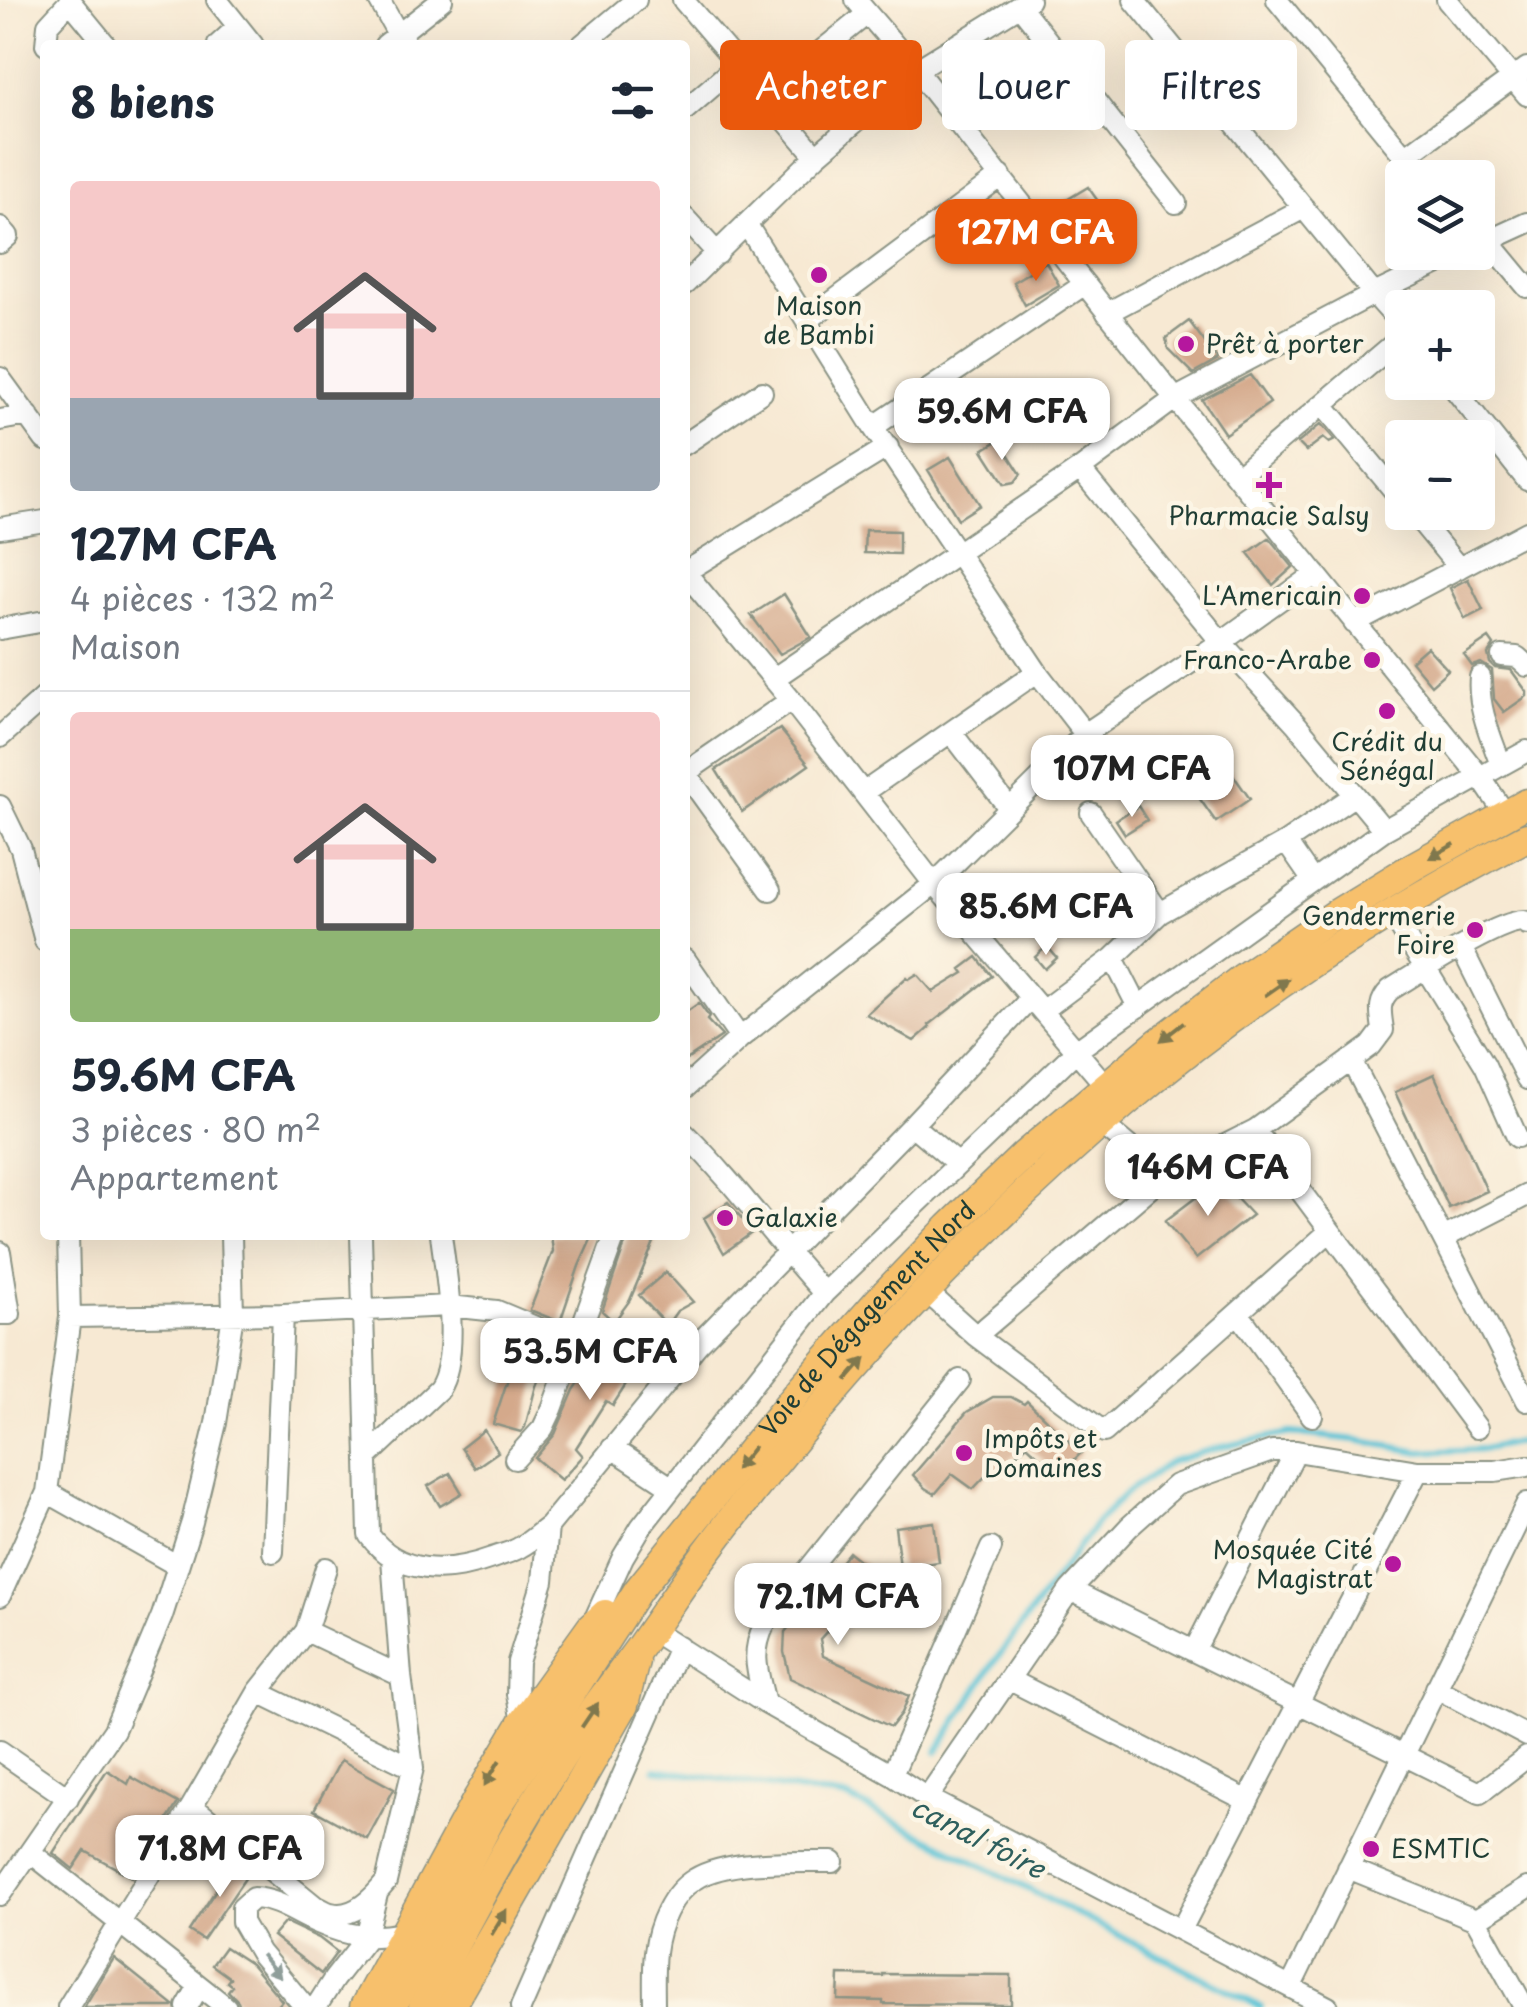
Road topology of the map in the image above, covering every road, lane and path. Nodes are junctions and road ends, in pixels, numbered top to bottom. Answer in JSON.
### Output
{"nodes":[{"id":1,"x":217,"y":0,"type":"edge"},
{"id":2,"x":379,"y":0,"type":"edge"},
{"id":3,"x":442,"y":0,"type":"edge"},
{"id":4,"x":636,"y":0,"type":"edge"},
{"id":5,"x":683,"y":0,"type":"edge"},
{"id":6,"x":1134,"y":0,"type":"edge"},
{"id":7,"x":1277,"y":0,"type":"edge"},
{"id":8,"x":1447,"y":0,"type":"edge"},
{"id":9,"x":69,"y":1,"type":"edge"},
{"id":10,"x":1024,"y":3,"type":"edge"},
{"id":11,"x":862,"y":7,"type":"edge"},
{"id":12,"x":238,"y":27,"type":"junction"},
{"id":13,"x":46,"y":40,"type":"edge"},
{"id":14,"x":102,"y":40,"type":"edge"},
{"id":15,"x":224,"y":40,"type":"edge"},
{"id":16,"x":249,"y":40,"type":"edge"},
{"id":17,"x":397,"y":40,"type":"edge"},
{"id":18,"x":398,"y":40,"type":"edge"},
{"id":19,"x":588,"y":40,"type":"edge"},
{"id":20,"x":826,"y":40,"type":"edge"},
{"id":21,"x":890,"y":40,"type":"edge"},
{"id":22,"x":720,"y":45,"type":"edge"},
{"id":23,"x":922,"y":66,"type":"edge"},
{"id":24,"x":922,"y":77,"type":"edge"},
{"id":25,"x":720,"y":80,"type":"edge"},
{"id":26,"x":1523,"y":81,"type":"edge"},
{"id":27,"x":690,"y":106,"type":"edge"},
{"id":28,"x":793,"y":130,"type":"edge"},
{"id":29,"x":846,"y":130,"type":"edge"},
{"id":30,"x":816,"y":156,"type":"junction"},
{"id":31,"x":1406,"y":156,"type":"junction"},
{"id":32,"x":1409,"y":160,"type":"edge"},
{"id":33,"x":1001,"y":176,"type":"junction"},
{"id":34,"x":1176,"y":203,"type":"dead end"},
{"id":35,"x":1304,"y":208,"type":"junction"},
{"id":36,"x":690,"y":223,"type":"edge"},
{"id":37,"x":1527,"y":223,"type":"edge"},
{"id":38,"x":748,"y":225,"type":"junction"},
{"id":39,"x":0,"y":227,"type":"edge"},
{"id":40,"x":1495,"y":238,"type":"edge"},
{"id":41,"x":0,"y":243,"type":"edge"},
{"id":42,"x":718,"y":254,"type":"junction"},
{"id":43,"x":1495,"y":255,"type":"edge"},
{"id":44,"x":1424,"y":270,"type":"edge"},
{"id":45,"x":690,"y":279,"type":"edge"},
{"id":46,"x":1085,"y":284,"type":"junction"},
{"id":47,"x":1527,"y":287,"type":"edge"},
{"id":48,"x":1374,"y":294,"type":"junction"},
{"id":49,"x":1385,"y":306,"type":"edge"},
{"id":50,"x":1106,"y":312,"type":"junction"},
{"id":51,"x":808,"y":320,"type":"junction"},
{"id":52,"x":1385,"y":352,"type":"edge"},
{"id":53,"x":0,"y":378,"type":"edge"},
{"id":54,"x":762,"y":392,"type":"dead end"},
{"id":55,"x":1176,"y":398,"type":"junction"},
{"id":56,"x":1463,"y":400,"type":"edge"},
{"id":57,"x":1324,"y":406,"type":"junction"},
{"id":58,"x":28,"y":415,"type":"junction"},
{"id":59,"x":0,"y":420,"type":"edge"},
{"id":60,"x":874,"y":427,"type":"junction"},
{"id":61,"x":40,"y":433,"type":"edge"},
{"id":62,"x":690,"y":441,"type":"edge"},
{"id":63,"x":888,"y":447,"type":"junction"},
{"id":64,"x":1080,"y":469,"type":"junction"},
{"id":65,"x":1237,"y":477,"type":"junction"},
{"id":66,"x":1385,"y":480,"type":"edge"},
{"id":67,"x":1527,"y":480,"type":"edge"},
{"id":68,"x":40,"y":523,"type":"edge"},
{"id":69,"x":0,"y":528,"type":"edge"},
{"id":70,"x":1428,"y":530,"type":"edge"},
{"id":71,"x":1527,"y":532,"type":"edge"},
{"id":72,"x":959,"y":552,"type":"junction"},
{"id":73,"x":1459,"y":568,"type":"junction"},
{"id":74,"x":690,"y":569,"type":"edge"},
{"id":75,"x":1316,"y":574,"type":"junction"},
{"id":76,"x":690,"y":578,"type":"edge"},
{"id":77,"x":40,"y":622,"type":"edge"},
{"id":78,"x":1354,"y":623,"type":"junction"},
{"id":79,"x":0,"y":628,"type":"edge"},
{"id":80,"x":1221,"y":642,"type":"junction"},
{"id":81,"x":1502,"y":656,"type":"dead end"},
{"id":82,"x":1527,"y":666,"type":"edge"},
{"id":83,"x":1037,"y":672,"type":"junction"},
{"id":84,"x":1480,"y":678,"type":"dead end"},
{"id":85,"x":773,"y":679,"type":"junction"},
{"id":86,"x":791,"y":700,"type":"junction"},
{"id":87,"x":40,"y":701,"type":"edge"},
{"id":88,"x":951,"y":732,"type":"junction"},
{"id":89,"x":1085,"y":734,"type":"junction"},
{"id":90,"x":0,"y":737,"type":"edge"},
{"id":91,"x":1527,"y":751,"type":"edge"},
{"id":92,"x":1501,"y":765,"type":"junction"},
{"id":93,"x":690,"y":770,"type":"edge"},
{"id":94,"x":1481,"y":778,"type":"junction"},
{"id":95,"x":690,"y":780,"type":"edge"},
{"id":96,"x":864,"y":793,"type":"junction"},
{"id":97,"x":1355,"y":795,"type":"junction"},
{"id":98,"x":0,"y":806,"type":"edge"},
{"id":99,"x":1008,"y":808,"type":"junction"},
{"id":100,"x":1516,"y":809,"type":"edge"},
{"id":101,"x":1091,"y":814,"type":"dead end"},
{"id":102,"x":1384,"y":830,"type":"junction"},
{"id":103,"x":1527,"y":837,"type":"edge"},
{"id":104,"x":1286,"y":842,"type":"junction"},
{"id":105,"x":1313,"y":882,"type":"junction"},
{"id":106,"x":934,"y":884,"type":"junction"},
{"id":107,"x":770,"y":890,"type":"dead end"},
{"id":108,"x":1160,"y":913,"type":"junction"},
{"id":109,"x":1392,"y":914,"type":"junction"},
{"id":110,"x":40,"y":920,"type":"edge"},
{"id":111,"x":1527,"y":924,"type":"edge"},
{"id":112,"x":1462,"y":948,"type":"junction"},
{"id":113,"x":1113,"y":958,"type":"junction"},
{"id":114,"x":690,"y":966,"type":"edge"},
{"id":115,"x":1424,"y":969,"type":"junction"},
{"id":116,"x":1036,"y":1004,"type":"junction"},
{"id":117,"x":1138,"y":1008,"type":"junction"},
{"id":118,"x":740,"y":1038,"type":"junction"},
{"id":119,"x":1076,"y":1052,"type":"junction"},
{"id":120,"x":1351,"y":1060,"type":"junction"},
{"id":121,"x":1527,"y":1079,"type":"edge"},
{"id":122,"x":690,"y":1083,"type":"edge"},
{"id":123,"x":1106,"y":1086,"type":"junction"},
{"id":124,"x":912,"y":1124,"type":"junction"},
{"id":125,"x":1102,"y":1124,"type":"junction"},
{"id":126,"x":1254,"y":1130,"type":"junction"},
{"id":127,"x":1517,"y":1137,"type":"dead end"},
{"id":128,"x":690,"y":1139,"type":"edge"},
{"id":129,"x":709,"y":1158,"type":"junction"},
{"id":130,"x":690,"y":1160,"type":"edge"},
{"id":131,"x":958,"y":1164,"type":"junction"},
{"id":132,"x":1164,"y":1176,"type":"junction"},
{"id":133,"x":1527,"y":1195,"type":"edge"},
{"id":134,"x":1330,"y":1231,"type":"junction"},
{"id":135,"x":1443,"y":1238,"type":"junction"},
{"id":136,"x":68,"y":1240,"type":"edge"},
{"id":137,"x":231,"y":1240,"type":"edge"},
{"id":138,"x":362,"y":1240,"type":"edge"},
{"id":139,"x":442,"y":1240,"type":"edge"},
{"id":140,"x":613,"y":1240,"type":"edge"},
{"id":141,"x":0,"y":1252,"type":"edge"},
{"id":142,"x":786,"y":1252,"type":"junction"},
{"id":143,"x":926,"y":1292,"type":"junction"},
{"id":144,"x":824,"y":1293,"type":"junction"},
{"id":145,"x":449,"y":1306,"type":"junction"},
{"id":146,"x":363,"y":1310,"type":"junction"},
{"id":147,"x":0,"y":1314,"type":"edge"},
{"id":148,"x":283,"y":1314,"type":"junction"},
{"id":149,"x":1239,"y":1314,"type":"junction"},
{"id":150,"x":234,"y":1315,"type":"junction"},
{"id":151,"x":70,"y":1317,"type":"junction"},
{"id":152,"x":976,"y":1336,"type":"junction"},
{"id":153,"x":576,"y":1344,"type":"junction"},
{"id":154,"x":960,"y":1380,"type":"dead end"},
{"id":155,"x":1527,"y":1401,"type":"edge"},
{"id":156,"x":1312,"y":1416,"type":"dead end"},
{"id":157,"x":1477,"y":1428,"type":"dead end"},
{"id":158,"x":612,"y":1448,"type":"junction"},
{"id":159,"x":1296,"y":1451,"type":"junction"},
{"id":160,"x":367,"y":1457,"type":"junction"},
{"id":161,"x":514,"y":1459,"type":"dead end"},
{"id":162,"x":1527,"y":1466,"type":"edge"},
{"id":163,"x":1418,"y":1470,"type":"junction"},
{"id":164,"x":670,"y":1487,"type":"junction"},
{"id":165,"x":47,"y":1492,"type":"junction"},
{"id":166,"x":1527,"y":1503,"type":"edge"},
{"id":167,"x":548,"y":1527,"type":"junction"},
{"id":168,"x":991,"y":1548,"type":"dead end"},
{"id":169,"x":273,"y":1552,"type":"dead end"},
{"id":170,"x":392,"y":1558,"type":"junction"},
{"id":171,"x":178,"y":1566,"type":"junction"},
{"id":172,"x":326,"y":1568,"type":"dead end"},
{"id":173,"x":638,"y":1590,"type":"junction"},
{"id":174,"x":1070,"y":1590,"type":"junction"},
{"id":175,"x":0,"y":1596,"type":"edge"},
{"id":176,"x":591,"y":1627,"type":"junction"},
{"id":177,"x":306,"y":1631,"type":"junction"},
{"id":178,"x":644,"y":1640,"type":"junction"},
{"id":179,"x":679,"y":1647,"type":"junction"},
{"id":180,"x":1194,"y":1651,"type":"junction"},
{"id":181,"x":401,"y":1676,"type":"junction"},
{"id":182,"x":1010,"y":1680,"type":"junction"},
{"id":183,"x":1436,"y":1688,"type":"junction"},
{"id":184,"x":258,"y":1692,"type":"junction"},
{"id":185,"x":765,"y":1703,"type":"junction"},
{"id":186,"x":1298,"y":1703,"type":"junction"},
{"id":187,"x":522,"y":1723,"type":"junction"},
{"id":188,"x":1527,"y":1736,"type":"edge"},
{"id":189,"x":0,"y":1751,"type":"edge"},
{"id":190,"x":1404,"y":1755,"type":"junction"},
{"id":191,"x":1527,"y":1757,"type":"edge"},
{"id":192,"x":414,"y":1768,"type":"junction"},
{"id":193,"x":892,"y":1775,"type":"junction"},
{"id":194,"x":68,"y":1798,"type":"junction"},
{"id":195,"x":927,"y":1798,"type":"junction"},
{"id":196,"x":1248,"y":1801,"type":"junction"},
{"id":197,"x":192,"y":1806,"type":"junction"},
{"id":198,"x":30,"y":1852,"type":"junction"},
{"id":199,"x":833,"y":1862,"type":"dead end"},
{"id":200,"x":1348,"y":1868,"type":"junction"},
{"id":201,"x":1527,"y":1888,"type":"edge"},
{"id":202,"x":377,"y":1894,"type":"junction"},
{"id":203,"x":0,"y":1895,"type":"edge"},
{"id":204,"x":1476,"y":1920,"type":"junction"},
{"id":205,"x":120,"y":1925,"type":"junction"},
{"id":206,"x":1181,"y":1930,"type":"junction"},
{"id":207,"x":403,"y":1933,"type":"junction"},
{"id":208,"x":366,"y":1938,"type":"junction"},
{"id":209,"x":199,"y":1986,"type":"junction"},
{"id":210,"x":1291,"y":1986,"type":"junction"},
{"id":211,"x":68,"y":2007,"type":"edge"},
{"id":212,"x":187,"y":2007,"type":"edge"},
{"id":213,"x":226,"y":2007,"type":"edge"},
{"id":214,"x":305,"y":2007,"type":"edge"},
{"id":215,"x":316,"y":2007,"type":"edge"},
{"id":216,"x":364,"y":2007,"type":"edge"},
{"id":217,"x":392,"y":2007,"type":"edge"},
{"id":218,"x":423,"y":2007,"type":"edge"},
{"id":219,"x":451,"y":2007,"type":"edge"},
{"id":220,"x":522,"y":2007,"type":"edge"},
{"id":221,"x":654,"y":2007,"type":"edge"},
{"id":222,"x":1328,"y":2007,"type":"edge"},
{"id":223,"x":1524,"y":2007,"type":"edge"}],
"edges":[{"from":1,"to":12,"type":"street"},
{"from":2,"to":17,"type":"street"},
{"from":3,"to":18,"type":"street"},
{"from":4,"to":19,"type":"street"},
{"from":5,"to":22,"type":"street"},
{"from":6,"to":35,"type":"street"},
{"from":7,"to":31,"type":"street"},
{"from":8,"to":26,"type":"street"},
{"from":9,"to":13,"type":"street"},
{"from":9,"to":14,"type":"street"},
{"from":10,"to":23,"type":"street"},
{"from":10,"to":34,"type":"street"},
{"from":11,"to":20,"type":"street"},
{"from":11,"to":21,"type":"street"},
{"from":12,"to":15,"type":"street"},
{"from":12,"to":16,"type":"street"},
{"from":24,"to":33,"type":"street"},
{"from":25,"to":27,"type":"street"},
{"from":26,"to":31,"type":"street"},
{"from":28,"to":30,"type":"street"},
{"from":29,"to":30,"type":"street"},
{"from":30,"to":38,"type":"street"},
{"from":31,"to":32,"type":"street"},
{"from":33,"to":46,"type":"street"},
{"from":33,"to":51,"type":"street"},
{"from":35,"to":48,"type":"street"},
{"from":35,"to":50,"type":"street"},
{"from":36,"to":42,"type":"street"},
{"from":37,"to":40,"type":"street"},
{"from":38,"to":42,"type":"street"},
{"from":38,"to":51,"type":"street"},
{"from":39,"to":41,"type":"street"},
{"from":42,"to":45,"type":"street"},
{"from":43,"to":47,"type":"street"},
{"from":44,"to":48,"type":"street"},
{"from":46,"to":50,"type":"street"},
{"from":46,"to":60,"type":"street"},
{"from":48,"to":49,"type":"street"},
{"from":48,"to":55,"type":"street"},
{"from":50,"to":55,"type":"street"},
{"from":51,"to":60,"type":"street"},
{"from":52,"to":57,"type":"street"},
{"from":53,"to":58,"type":"street"},
{"from":54,"to":62,"type":"street"},
{"from":55,"to":64,"type":"street"},
{"from":55,"to":65,"type":"street"},
{"from":56,"to":67,"type":"street"},
{"from":57,"to":65,"type":"street"},
{"from":57,"to":66,"type":"street"},
{"from":58,"to":59,"type":"street"},
{"from":58,"to":61,"type":"street"},
{"from":60,"to":63,"type":"street"},
{"from":63,"to":72,"type":"street"},
{"from":63,"to":74,"type":"street"},
{"from":64,"to":72,"type":"street"},
{"from":64,"to":80,"type":"street"},
{"from":65,"to":75,"type":"street"},
{"from":68,"to":69,"type":"street"},
{"from":70,"to":73,"type":"street"},
{"from":71,"to":73,"type":"street"},
{"from":72,"to":83,"type":"street"},
{"from":72,"to":85,"type":"street"},
{"from":73,"to":78,"type":"street"},
{"from":75,"to":78,"type":"street"},
{"from":75,"to":80,"type":"street"},
{"from":76,"to":85,"type":"street"},
{"from":77,"to":79,"type":"street"},
{"from":78,"to":94,"type":"street"},
{"from":80,"to":89,"type":"street"},
{"from":80,"to":97,"type":"street"},
{"from":81,"to":82,"type":"street"},
{"from":83,"to":88,"type":"street"},
{"from":83,"to":89,"type":"street"},
{"from":84,"to":92,"type":"street"},
{"from":85,"to":86,"type":"street"},
{"from":86,"to":93,"type":"street"},
{"from":86,"to":96,"type":"street"},
{"from":87,"to":90,"type":"street"},
{"from":88,"to":96,"type":"street"},
{"from":88,"to":99,"type":"street"},
{"from":89,"to":99,"type":"street"},
{"from":91,"to":92,"type":"street"},
{"from":92,"to":94,"type":"street"},
{"from":94,"to":100,"type":"street"},
{"from":94,"to":102,"type":"street"},
{"from":95,"to":107,"type":"street"},
{"from":96,"to":106,"type":"street"},
{"from":97,"to":102,"type":"street"},
{"from":97,"to":104,"type":"street"},
{"from":98,"to":110,"type":"street"},
{"from":99,"to":106,"type":"street"},
{"from":100,"to":123,"type":"highway","name":"Voie de Dégagement Nord","one_way":true},
{"from":101,"to":108,"type":"street"},
{"from":102,"to":105,"type":"street"},
{"from":103,"to":109,"type":"highway","name":"Voie de Dégagement Nord"},
{"from":104,"to":105,"type":"street"},
{"from":104,"to":108,"type":"street"},
{"from":105,"to":117,"type":"street"},
{"from":106,"to":116,"type":"street"},
{"from":106,"to":118,"type":"street"},
{"from":108,"to":113,"type":"street"},
{"from":109,"to":115,"type":"street"},
{"from":125,"to":109,"type":"highway","name":"Voie de Dégagement Nord","one_way":true},
{"from":111,"to":112,"type":"street"},
{"from":112,"to":115,"type":"street"},
{"from":112,"to":121,"type":"street"},
{"from":113,"to":116,"type":"street"},
{"from":113,"to":117,"type":"street"},
{"from":114,"to":118,"type":"street"},
{"from":115,"to":120,"type":"street"},
{"from":115,"to":127,"type":"street"},
{"from":116,"to":119,"type":"street"},
{"from":116,"to":124,"type":"street"},
{"from":117,"to":119,"type":"street"},
{"from":118,"to":122,"type":"street"},
{"from":119,"to":123,"type":"street"},
{"from":119,"to":131,"type":"street"},
{"from":120,"to":126,"type":"street"},
{"from":120,"to":135,"type":"street"},
{"from":123,"to":173,"type":"highway","name":"Voie de Dégagement Nord","one_way":true},
{"from":124,"to":131,"type":"street"},
{"from":124,"to":142,"type":"street"},
{"from":125,"to":132,"type":"street"},
{"from":125,"to":143,"type":"highway","name":"Voie de Dégagement Nord"},
{"from":126,"to":132,"type":"street"},
{"from":126,"to":134,"type":"street"},
{"from":128,"to":129,"type":"street"},
{"from":129,"to":130,"type":"street"},
{"from":129,"to":142,"type":"street"},
{"from":131,"to":144,"type":"street"},
{"from":132,"to":152,"type":"street"},
{"from":133,"to":135,"type":"street"},
{"from":134,"to":149,"type":"street"},
{"from":134,"to":157,"type":"street"},
{"from":135,"to":155,"type":"street"},
{"from":136,"to":151,"type":"street"},
{"from":137,"to":150,"type":"street"},
{"from":138,"to":146,"type":"street"},
{"from":139,"to":145,"type":"street"},
{"from":140,"to":153,"type":"street"},
{"from":141,"to":147,"type":"street"},
{"from":142,"to":144,"type":"street"},
{"from":142,"to":158,"type":"street"},
{"from":143,"to":152,"type":"street"},
{"from":178,"to":143,"type":"highway","name":"Voie de Dégagement Nord","one_way":true},
{"from":144,"to":164,"type":"street"},
{"from":145,"to":146,"type":"street"},
{"from":145,"to":153,"type":"street"},
{"from":145,"to":160,"type":"street"},
{"from":146,"to":148,"type":"street"},
{"from":146,"to":160,"type":"street"},
{"from":148,"to":150,"type":"street"},
{"from":148,"to":169,"type":"street"},
{"from":149,"to":152,"type":"street"},
{"from":149,"to":156,"type":"street"},
{"from":150,"to":151,"type":"street"},
{"from":150,"to":171,"type":"street"},
{"from":151,"to":165,"type":"street"},
{"from":153,"to":161,"type":"street"},
{"from":154,"to":185,"type":"street"},
{"from":158,"to":164,"type":"street"},
{"from":158,"to":167,"type":"street"},
{"from":159,"to":163,"type":"street"},
{"from":159,"to":174,"type":"street"},
{"from":159,"to":180,"type":"street"},
{"from":160,"to":170,"type":"street"},
{"from":162,"to":163,"type":"street"},
{"from":163,"to":186,"type":"street"},
{"from":164,"to":176,"type":"street"},
{"from":165,"to":171,"type":"street"},
{"from":165,"to":175,"type":"street"},
{"from":166,"to":183,"type":"street"},
{"from":167,"to":170,"type":"street"},
{"from":167,"to":187,"type":"street"},
{"from":168,"to":193,"type":"street"},
{"from":170,"to":181,"type":"street"},
{"from":171,"to":194,"type":"street"},
{"from":172,"to":177,"type":"street"},
{"from":173,"to":176,"type":"highway"},
{"from":173,"to":217,"type":"highway","name":"Voie de Dégagement Nord"},
{"from":174,"to":180,"type":"street"},
{"from":174,"to":182,"type":"street"},
{"from":176,"to":187,"type":"highway"},
{"from":177,"to":181,"type":"street"},
{"from":177,"to":184,"type":"street"},
{"from":178,"to":179,"type":"street"},
{"from":218,"to":178,"type":"highway","name":"Voie de Dégagement Nord","one_way":true},
{"from":219,"to":178,"type":"highway","one_way":true},
{"from":179,"to":185,"type":"street"},
{"from":179,"to":220,"type":"street"},
{"from":180,"to":186,"type":"street"},
{"from":181,"to":192,"type":"street"},
{"from":182,"to":195,"type":"street"},
{"from":182,"to":196,"type":"street"},
{"from":183,"to":188,"type":"street"},
{"from":183,"to":190,"type":"street"},
{"from":184,"to":192,"type":"street"},
{"from":184,"to":197,"type":"street"},
{"from":185,"to":193,"type":"street"},
{"from":186,"to":190,"type":"street"},
{"from":186,"to":196,"type":"street"},
{"from":187,"to":207,"type":"highway","one_way":true},
{"from":189,"to":194,"type":"street"},
{"from":190,"to":191,"type":"street"},
{"from":190,"to":200,"type":"street"},
{"from":192,"to":202,"type":"street"},
{"from":193,"to":195,"type":"street"},
{"from":194,"to":198,"type":"street"},
{"from":195,"to":206,"type":"street"},
{"from":196,"to":206,"type":"street"},
{"from":197,"to":202,"type":"street"},
{"from":197,"to":205,"type":"street"},
{"from":198,"to":203,"type":"street"},
{"from":198,"to":205,"type":"street"},
{"from":199,"to":221,"type":"street"},
{"from":200,"to":204,"type":"street"},
{"from":200,"to":210,"type":"street"},
{"from":201,"to":204,"type":"street"},
{"from":202,"to":208,"type":"street"},
{"from":204,"to":223,"type":"street"},
{"from":205,"to":209,"type":"street"},
{"from":205,"to":211,"type":"street"},
{"from":206,"to":210,"type":"street"},
{"from":207,"to":208,"type":"street"},
{"from":207,"to":216,"type":"highway"},
{"from":208,"to":214,"type":"street","one_way":true},
{"from":208,"to":215,"type":"street"},
{"from":209,"to":212,"type":"street"},
{"from":209,"to":213,"type":"street"},
{"from":210,"to":222,"type":"street"}]}
